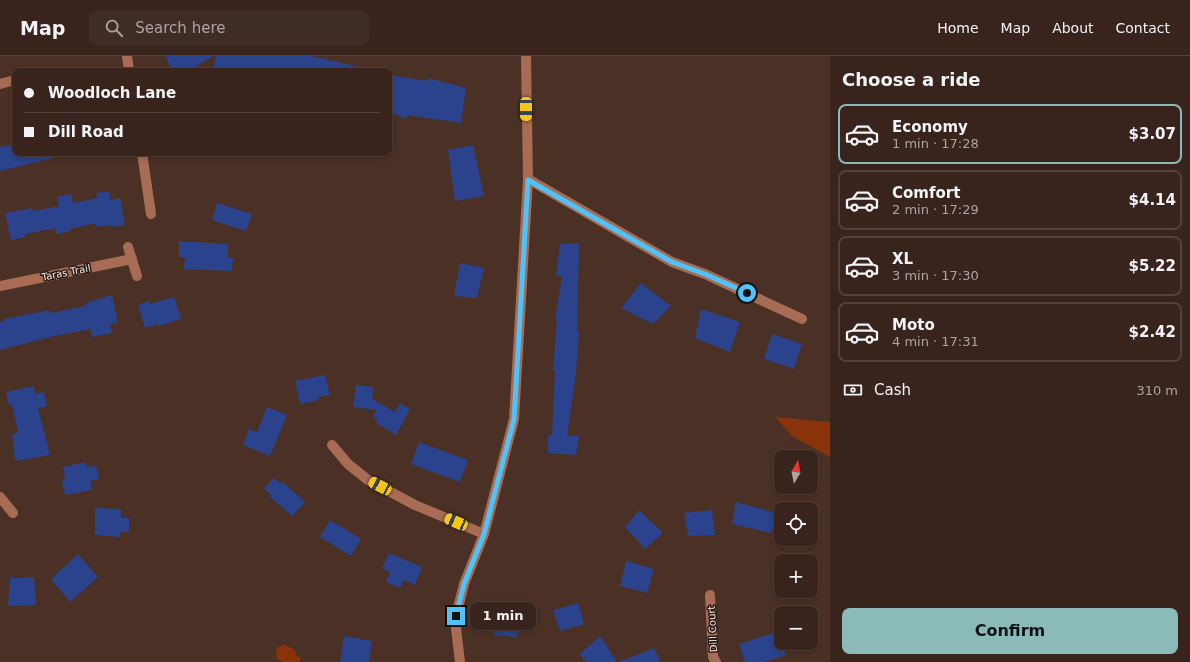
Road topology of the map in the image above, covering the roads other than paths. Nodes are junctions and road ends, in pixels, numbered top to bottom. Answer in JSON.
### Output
{"nodes":[{"id":1,"x":127,"y":56,"type":"edge"},
{"id":2,"x":526,"y":56,"type":"edge"},
{"id":3,"x":129,"y":68,"type":"edge"},
{"id":4,"x":11,"y":82,"type":"dead end"},
{"id":5,"x":0,"y":84,"type":"edge"},
{"id":6,"x":142,"y":156,"type":"edge"},
{"id":7,"x":528,"y":180,"type":"junction"},
{"id":8,"x":151,"y":214,"type":"dead end"},
{"id":9,"x":128,"y":247,"type":"dead end"},
{"id":10,"x":132,"y":260,"type":"junction"},
{"id":11,"x":136,"y":276,"type":"dead end"},
{"id":12,"x":0,"y":286,"type":"edge"},
{"id":13,"x":802,"y":319,"type":"dead end"},
{"id":14,"x":332,"y":445,"type":"dead end"},
{"id":15,"x":0,"y":497,"type":"edge"},
{"id":16,"x":13,"y":514,"type":"dead end"},
{"id":17,"x":484,"y":534,"type":"junction"},
{"id":18,"x":710,"y":595,"type":"dead end"},
{"id":19,"x":460,"y":662,"type":"edge"},
{"id":20,"x":716,"y":662,"type":"edge"}],
"edges":[{"from":1,"to":3,"type":"street"},
{"from":2,"to":7,"type":"street"},
{"from":4,"to":5,"type":"street"},
{"from":6,"to":8,"type":"street"},
{"from":7,"to":13,"type":"street"},
{"from":7,"to":17,"type":"street"},
{"from":9,"to":10,"type":"street"},
{"from":10,"to":11,"type":"street"},
{"from":10,"to":12,"type":"street","name":"Taras Trail"},
{"from":14,"to":17,"type":"street"},
{"from":15,"to":16,"type":"street"},
{"from":17,"to":19,"type":"street"},
{"from":18,"to":20,"type":"street","name":"Dill Court"}]}
